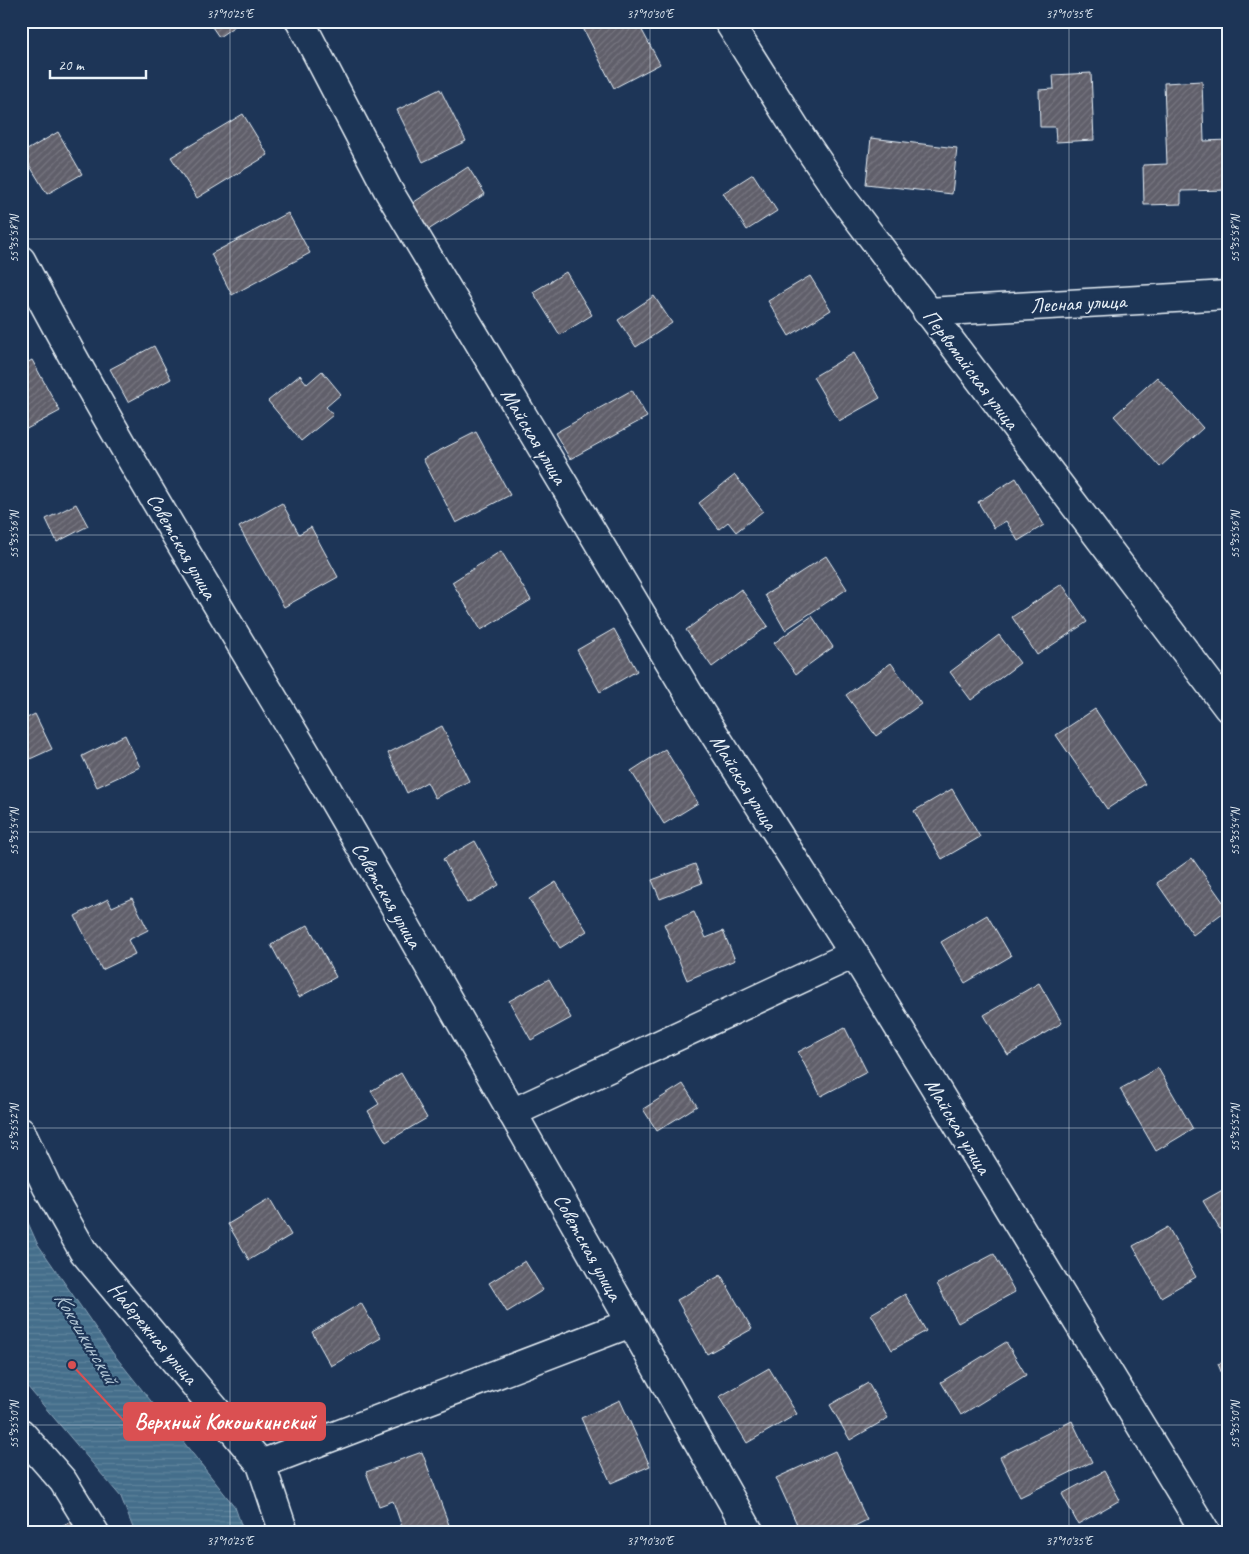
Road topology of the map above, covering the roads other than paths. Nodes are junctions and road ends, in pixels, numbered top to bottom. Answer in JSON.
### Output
{"nodes":[{"id":1,"x":300,"y":21,"type":"edge"},
{"id":2,"x":728,"y":21,"type":"edge"},
{"id":3,"x":21,"y":260,"type":"edge"},
{"id":4,"x":1228,"y":295,"type":"edge"},
{"id":5,"x":927,"y":312,"type":"junction"},
{"id":6,"x":1228,"y":708,"type":"edge"},
{"id":7,"x":854,"y":954,"type":"junction"},
{"id":8,"x":512,"y":1113,"type":"junction"},
{"id":9,"x":21,"y":1132,"type":"edge"},
{"id":10,"x":630,"y":1323,"type":"junction"},
{"id":11,"x":21,"y":1433,"type":"edge"},
{"id":12,"x":261,"y":1464,"type":"junction"},
{"id":13,"x":95,"y":1533,"type":"edge"},
{"id":14,"x":284,"y":1533,"type":"edge"},
{"id":15,"x":750,"y":1533,"type":"edge"},
{"id":16,"x":1206,"y":1533,"type":"edge"}],
"edges":[{"from":1,"to":7,"type":"street","name":"Майская улица"},
{"from":2,"to":5,"type":"street","name":"Первомайская улица"},
{"from":3,"to":8,"type":"street","name":"Советская улица"},
{"from":4,"to":5,"type":"street","name":"Лесная улица"},
{"from":5,"to":6,"type":"street","name":"Первомайская улица"},
{"from":7,"to":8,"type":"street"},
{"from":7,"to":16,"type":"street","name":"Майская улица"},
{"from":8,"to":10,"type":"street","name":"Советская улица"},
{"from":9,"to":12,"type":"street","name":"Набережная улица"},
{"from":10,"to":12,"type":"street"},
{"from":10,"to":15,"type":"street","name":"Советская улица"},
{"from":11,"to":13,"type":"street"},
{"from":12,"to":14,"type":"street","name":"Набережная улица"}]}
